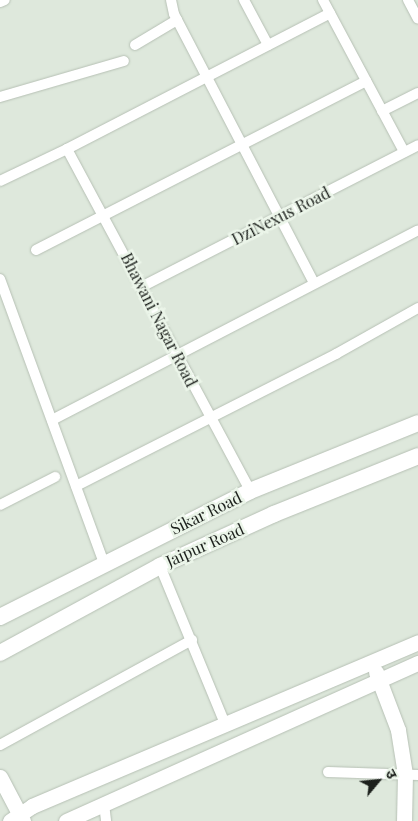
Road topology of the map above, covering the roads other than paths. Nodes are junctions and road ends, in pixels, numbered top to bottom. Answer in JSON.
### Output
{"nodes":[{"id":1,"x":5,"y":0,"type":"edge"},
{"id":2,"x":171,"y":0,"type":"edge"},
{"id":3,"x":244,"y":0,"type":"edge"},
{"id":4,"x":323,"y":0,"type":"edge"},
{"id":5,"x":408,"y":0,"type":"edge"},
{"id":6,"x":0,"y":2,"type":"edge"},
{"id":7,"x":330,"y":13,"type":"junction"},
{"id":8,"x":418,"y":19,"type":"edge"},
{"id":9,"x":177,"y":20,"type":"junction"},
{"id":10,"x":135,"y":45,"type":"dead end"},
{"id":11,"x":268,"y":46,"type":"junction"},
{"id":12,"x":124,"y":61,"type":"dead end"},
{"id":13,"x":207,"y":78,"type":"junction"},
{"id":14,"x":366,"y":81,"type":"junction"},
{"id":15,"x":418,"y":93,"type":"edge"},
{"id":16,"x":0,"y":97,"type":"edge"},
{"id":17,"x":382,"y":111,"type":"junction"},
{"id":18,"x":418,"y":144,"type":"edge"},
{"id":19,"x":242,"y":147,"type":"junction"},
{"id":20,"x":67,"y":149,"type":"junction"},
{"id":21,"x":404,"y":152,"type":"junction"},
{"id":22,"x":0,"y":181,"type":"edge"},
{"id":23,"x":104,"y":216,"type":"junction"},
{"id":24,"x":279,"y":218,"type":"junction"},
{"id":25,"x":418,"y":230,"type":"edge"},
{"id":26,"x":36,"y":250,"type":"dead end"},
{"id":27,"x":0,"y":279,"type":"edge"},
{"id":28,"x":314,"y":283,"type":"junction"},
{"id":29,"x":143,"y":286,"type":"junction"},
{"id":30,"x":418,"y":308,"type":"edge"},
{"id":31,"x":176,"y":355,"type":"junction"},
{"id":32,"x":211,"y":418,"type":"junction"},
{"id":33,"x":52,"y":420,"type":"junction"},
{"id":34,"x":418,"y":423,"type":"edge"},
{"id":35,"x":418,"y":456,"type":"edge"},
{"id":36,"x":55,"y":477,"type":"dead end"},
{"id":37,"x":76,"y":486,"type":"junction"},
{"id":38,"x":250,"y":491,"type":"junction"},
{"id":39,"x":0,"y":506,"type":"edge"},
{"id":40,"x":104,"y":563,"type":"junction"},
{"id":41,"x":160,"y":566,"type":"junction"},
{"id":42,"x":0,"y":617,"type":"edge"},
{"id":43,"x":192,"y":640,"type":"junction"},
{"id":44,"x":418,"y":642,"type":"edge"},
{"id":45,"x":0,"y":653,"type":"edge"},
{"id":46,"x":371,"y":662,"type":"junction"},
{"id":47,"x":418,"y":663,"type":"edge"},
{"id":48,"x":380,"y":681,"type":"junction"},
{"id":49,"x":224,"y":724,"type":"junction"},
{"id":50,"x":0,"y":744,"type":"edge"},
{"id":51,"x":328,"y":772,"type":"dead end"},
{"id":52,"x":412,"y":775,"type":"edge"},
{"id":53,"x":0,"y":777,"type":"edge"},
{"id":54,"x":104,"y":804,"type":"junction"},
{"id":55,"x":18,"y":819,"type":"edge"},
{"id":56,"x":66,"y":821,"type":"edge"},
{"id":57,"x":106,"y":821,"type":"edge"},
{"id":58,"x":404,"y":821,"type":"edge"}],
"edges":[{"from":1,"to":6,"type":"street"},
{"from":2,"to":9,"type":"street"},
{"from":3,"to":11,"type":"street"},
{"from":4,"to":7,"type":"street"},
{"from":5,"to":8,"type":"street"},
{"from":7,"to":11,"type":"street"},
{"from":7,"to":14,"type":"street"},
{"from":9,"to":10,"type":"street"},
{"from":9,"to":13,"type":"street"},
{"from":11,"to":13,"type":"street"},
{"from":12,"to":16,"type":"street"},
{"from":13,"to":19,"type":"street"},
{"from":13,"to":20,"type":"street"},
{"from":14,"to":17,"type":"street"},
{"from":14,"to":19,"type":"street"},
{"from":15,"to":17,"type":"street"},
{"from":17,"to":21,"type":"street"},
{"from":18,"to":21,"type":"street","name":"DziNexus Road"},
{"from":19,"to":23,"type":"street"},
{"from":19,"to":24,"type":"street"},
{"from":20,"to":22,"type":"street"},
{"from":20,"to":23,"type":"street","name":"Bhawani Nagar Road"},
{"from":21,"to":24,"type":"street","name":"DziNexus Road"},
{"from":23,"to":26,"type":"street"},
{"from":23,"to":29,"type":"street","name":"Bhawani Nagar Road"},
{"from":24,"to":28,"type":"street"},
{"from":24,"to":29,"type":"street","name":"DziNexus Road"},
{"from":25,"to":28,"type":"street"},
{"from":27,"to":33,"type":"street"},
{"from":28,"to":31,"type":"street"},
{"from":29,"to":31,"type":"street","name":"Bhawani Nagar Road"},
{"from":30,"to":32,"type":"street"},
{"from":31,"to":32,"type":"street","name":"Bhawani Nagar Road"},
{"from":31,"to":33,"type":"street"},
{"from":32,"to":37,"type":"street"},
{"from":32,"to":38,"type":"street","name":"Bhawani Nagar Road"},
{"from":33,"to":37,"type":"street"},
{"from":34,"to":38,"type":"main road","name":"Sikar Road"},
{"from":35,"to":41,"type":"main road","name":"Jaipur Road"},
{"from":36,"to":39,"type":"street"},
{"from":37,"to":40,"type":"street"},
{"from":38,"to":40,"type":"main road","name":"Sikar Road"},
{"from":40,"to":42,"type":"main road","name":"Sikar Road"},
{"from":41,"to":43,"type":"street"},
{"from":41,"to":45,"type":"main road","name":"Jaipur Road"},
{"from":43,"to":49,"type":"street"},
{"from":43,"to":50,"type":"street"},
{"from":44,"to":46,"type":"street"},
{"from":46,"to":48,"type":"street"},
{"from":46,"to":49,"type":"street"},
{"from":47,"to":48,"type":"street"},
{"from":48,"to":52,"type":"street"},
{"from":48,"to":54,"type":"street"},
{"from":49,"to":55,"type":"street"},
{"from":51,"to":52,"type":"street"},
{"from":52,"to":58,"type":"street"},
{"from":53,"to":55,"type":"street"},
{"from":54,"to":56,"type":"street"},
{"from":54,"to":57,"type":"street"}]}
